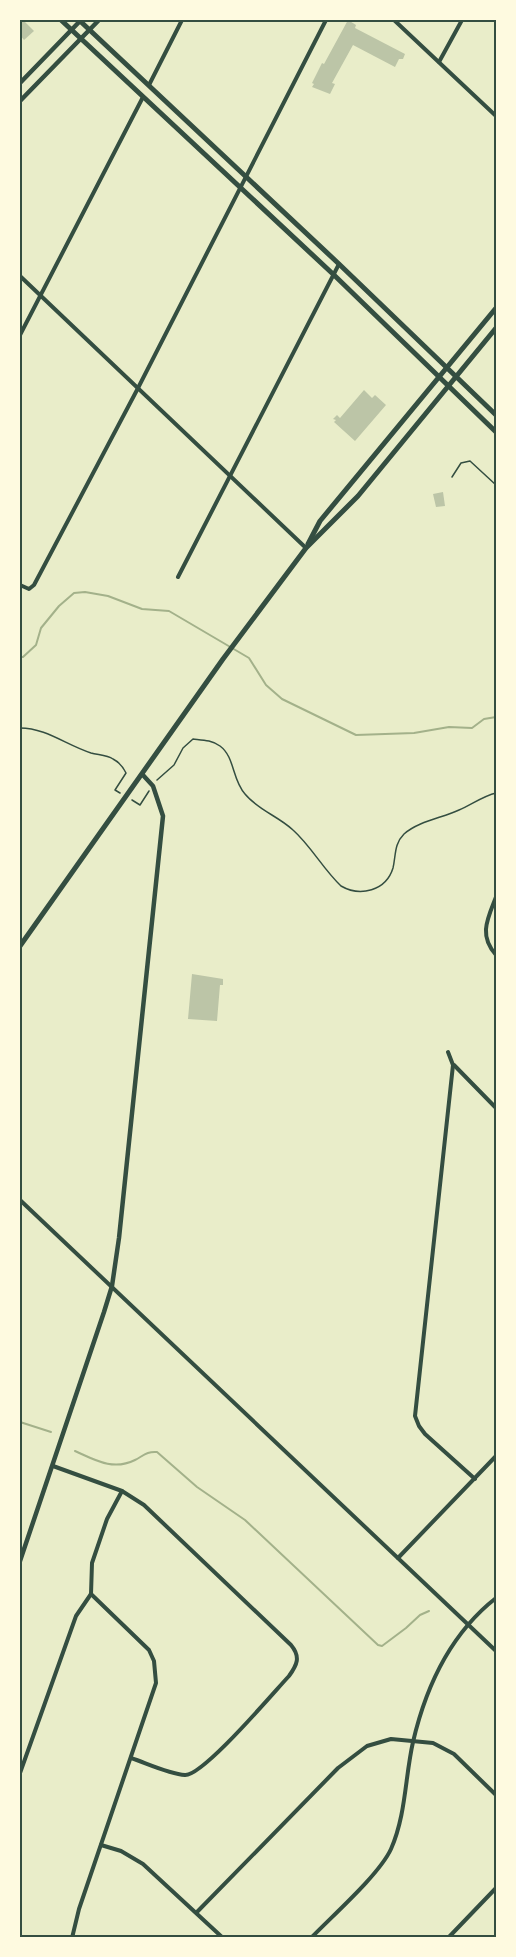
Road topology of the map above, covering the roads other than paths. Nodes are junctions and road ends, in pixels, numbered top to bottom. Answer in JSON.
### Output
{"nodes":[{"id":1,"x":61,"y":20,"type":"edge"},
{"id":2,"x":80,"y":20,"type":"edge"},
{"id":3,"x":99,"y":20,"type":"edge"},
{"id":4,"x":182,"y":20,"type":"edge"},
{"id":5,"x":326,"y":20,"type":"edge"},
{"id":6,"x":394,"y":20,"type":"edge"},
{"id":7,"x":462,"y":20,"type":"edge"},
{"id":8,"x":71,"y":29,"type":"junction"},
{"id":9,"x":89,"y":30,"type":"junction"},
{"id":10,"x":80,"y":38,"type":"junction"},
{"id":11,"x":439,"y":62,"type":"junction"},
{"id":12,"x":20,"y":83,"type":"edge"},
{"id":13,"x":149,"y":86,"type":"junction"},
{"id":14,"x":143,"y":97,"type":"junction"},
{"id":15,"x":20,"y":101,"type":"edge"},
{"id":16,"x":496,"y":116,"type":"edge"},
{"id":17,"x":246,"y":176,"type":"junction"},
{"id":18,"x":241,"y":188,"type":"junction"},
{"id":19,"x":339,"y":264,"type":"junction"},
{"id":20,"x":334,"y":275,"type":"junction"},
{"id":21,"x":20,"y":276,"type":"edge"},
{"id":22,"x":40,"y":295,"type":"junction"},
{"id":23,"x":496,"y":308,"type":"edge"},
{"id":24,"x":496,"y":328,"type":"edge"},
{"id":25,"x":20,"y":335,"type":"edge"},
{"id":26,"x":448,"y":368,"type":"junction"},
{"id":27,"x":457,"y":376,"type":"junction"},
{"id":28,"x":440,"y":377,"type":"junction"},
{"id":29,"x":449,"y":386,"type":"junction"},
{"id":30,"x":137,"y":390,"type":"junction"},
{"id":31,"x":496,"y":415,"type":"edge"},
{"id":32,"x":496,"y":432,"type":"edge"},
{"id":33,"x":230,"y":477,"type":"junction"},
{"id":34,"x":306,"y":548,"type":"junction"},
{"id":35,"x":178,"y":577,"type":"dead end"},
{"id":36,"x":20,"y":585,"type":"edge"},
{"id":37,"x":142,"y":774,"type":"junction"},
{"id":38,"x":496,"y":897,"type":"edge"},
{"id":39,"x":20,"y":946,"type":"edge"},
{"id":40,"x":496,"y":954,"type":"edge"},
{"id":41,"x":448,"y":1052,"type":"dead end"},
{"id":42,"x":453,"y":1065,"type":"junction"},
{"id":43,"x":496,"y":1108,"type":"edge"},
{"id":44,"x":20,"y":1200,"type":"edge"},
{"id":45,"x":112,"y":1286,"type":"junction"},
{"id":46,"x":496,"y":1456,"type":"edge"},
{"id":47,"x":53,"y":1466,"type":"junction"},
{"id":48,"x":475,"y":1479,"type":"junction"},
{"id":49,"x":122,"y":1491,"type":"junction"},
{"id":50,"x":398,"y":1558,"type":"junction"},
{"id":51,"x":20,"y":1560,"type":"edge"},
{"id":52,"x":91,"y":1594,"type":"junction"},
{"id":53,"x":496,"y":1598,"type":"edge"},
{"id":54,"x":468,"y":1624,"type":"junction"},
{"id":55,"x":496,"y":1651,"type":"edge"},
{"id":56,"x":413,"y":1741,"type":"junction"},
{"id":57,"x":131,"y":1758,"type":"junction"},
{"id":58,"x":20,"y":1773,"type":"edge"},
{"id":59,"x":496,"y":1795,"type":"edge"},
{"id":60,"x":101,"y":1845,"type":"junction"},
{"id":61,"x":496,"y":1888,"type":"edge"},
{"id":62,"x":197,"y":1912,"type":"junction"},
{"id":63,"x":72,"y":1938,"type":"edge"},
{"id":64,"x":223,"y":1938,"type":"edge"},
{"id":65,"x":311,"y":1938,"type":"edge"},
{"id":66,"x":448,"y":1938,"type":"edge"}],
"edges":[{"from":1,"to":8,"type":"main road"},
{"from":2,"to":8,"type":"main road"},
{"from":2,"to":9,"type":"main road"},
{"from":3,"to":9,"type":"main road"},
{"from":4,"to":13,"type":"street"},
{"from":5,"to":17,"type":"street"},
{"from":6,"to":11,"type":"street"},
{"from":7,"to":11,"type":"street"},
{"from":8,"to":10,"type":"main road"},
{"from":8,"to":12,"type":"main road"},
{"from":9,"to":10,"type":"main road"},
{"from":9,"to":13,"type":"main road"},
{"from":10,"to":14,"type":"main road"},
{"from":10,"to":15,"type":"main road"},
{"from":11,"to":16,"type":"street"},
{"from":13,"to":17,"type":"main road"},
{"from":14,"to":18,"type":"main road"},
{"from":14,"to":22,"type":"street"},
{"from":17,"to":18,"type":"street"},
{"from":17,"to":19,"type":"main road"},
{"from":18,"to":20,"type":"main road"},
{"from":18,"to":30,"type":"street"},
{"from":19,"to":20,"type":"street"},
{"from":19,"to":26,"type":"main road"},
{"from":20,"to":28,"type":"main road"},
{"from":20,"to":33,"type":"street"},
{"from":21,"to":22,"type":"street"},
{"from":22,"to":25,"type":"street"},
{"from":22,"to":30,"type":"street"},
{"from":23,"to":26,"type":"main road"},
{"from":24,"to":27,"type":"main road"},
{"from":26,"to":27,"type":"main road"},
{"from":26,"to":28,"type":"main road"},
{"from":27,"to":29,"type":"main road"},
{"from":27,"to":31,"type":"main road"},
{"from":28,"to":29,"type":"main road"},
{"from":28,"to":34,"type":"main road"},
{"from":29,"to":32,"type":"main road"},
{"from":29,"to":34,"type":"main road"},
{"from":30,"to":33,"type":"street"},
{"from":30,"to":36,"type":"street"},
{"from":33,"to":34,"type":"street"},
{"from":33,"to":35,"type":"street"},
{"from":34,"to":37,"type":"main road"},
{"from":37,"to":39,"type":"main road"},
{"from":37,"to":45,"type":"main road"},
{"from":38,"to":40,"type":"street"},
{"from":41,"to":42,"type":"street"},
{"from":42,"to":43,"type":"street"},
{"from":42,"to":48,"type":"street"},
{"from":44,"to":45,"type":"street"},
{"from":45,"to":47,"type":"main road"},
{"from":45,"to":50,"type":"street"},
{"from":46,"to":48,"type":"street"},
{"from":47,"to":49,"type":"street"},
{"from":47,"to":51,"type":"main road"},
{"from":48,"to":50,"type":"street"},
{"from":49,"to":52,"type":"street"},
{"from":49,"to":57,"type":"street"},
{"from":50,"to":54,"type":"street"},
{"from":52,"to":57,"type":"street"},
{"from":52,"to":58,"type":"street"},
{"from":53,"to":54,"type":"street"},
{"from":54,"to":55,"type":"street"},
{"from":54,"to":56,"type":"street"},
{"from":56,"to":59,"type":"street"},
{"from":56,"to":62,"type":"street"},
{"from":56,"to":65,"type":"street"},
{"from":57,"to":60,"type":"street"},
{"from":60,"to":62,"type":"street"},
{"from":60,"to":63,"type":"street"},
{"from":61,"to":66,"type":"street"},
{"from":62,"to":64,"type":"street"}]}
